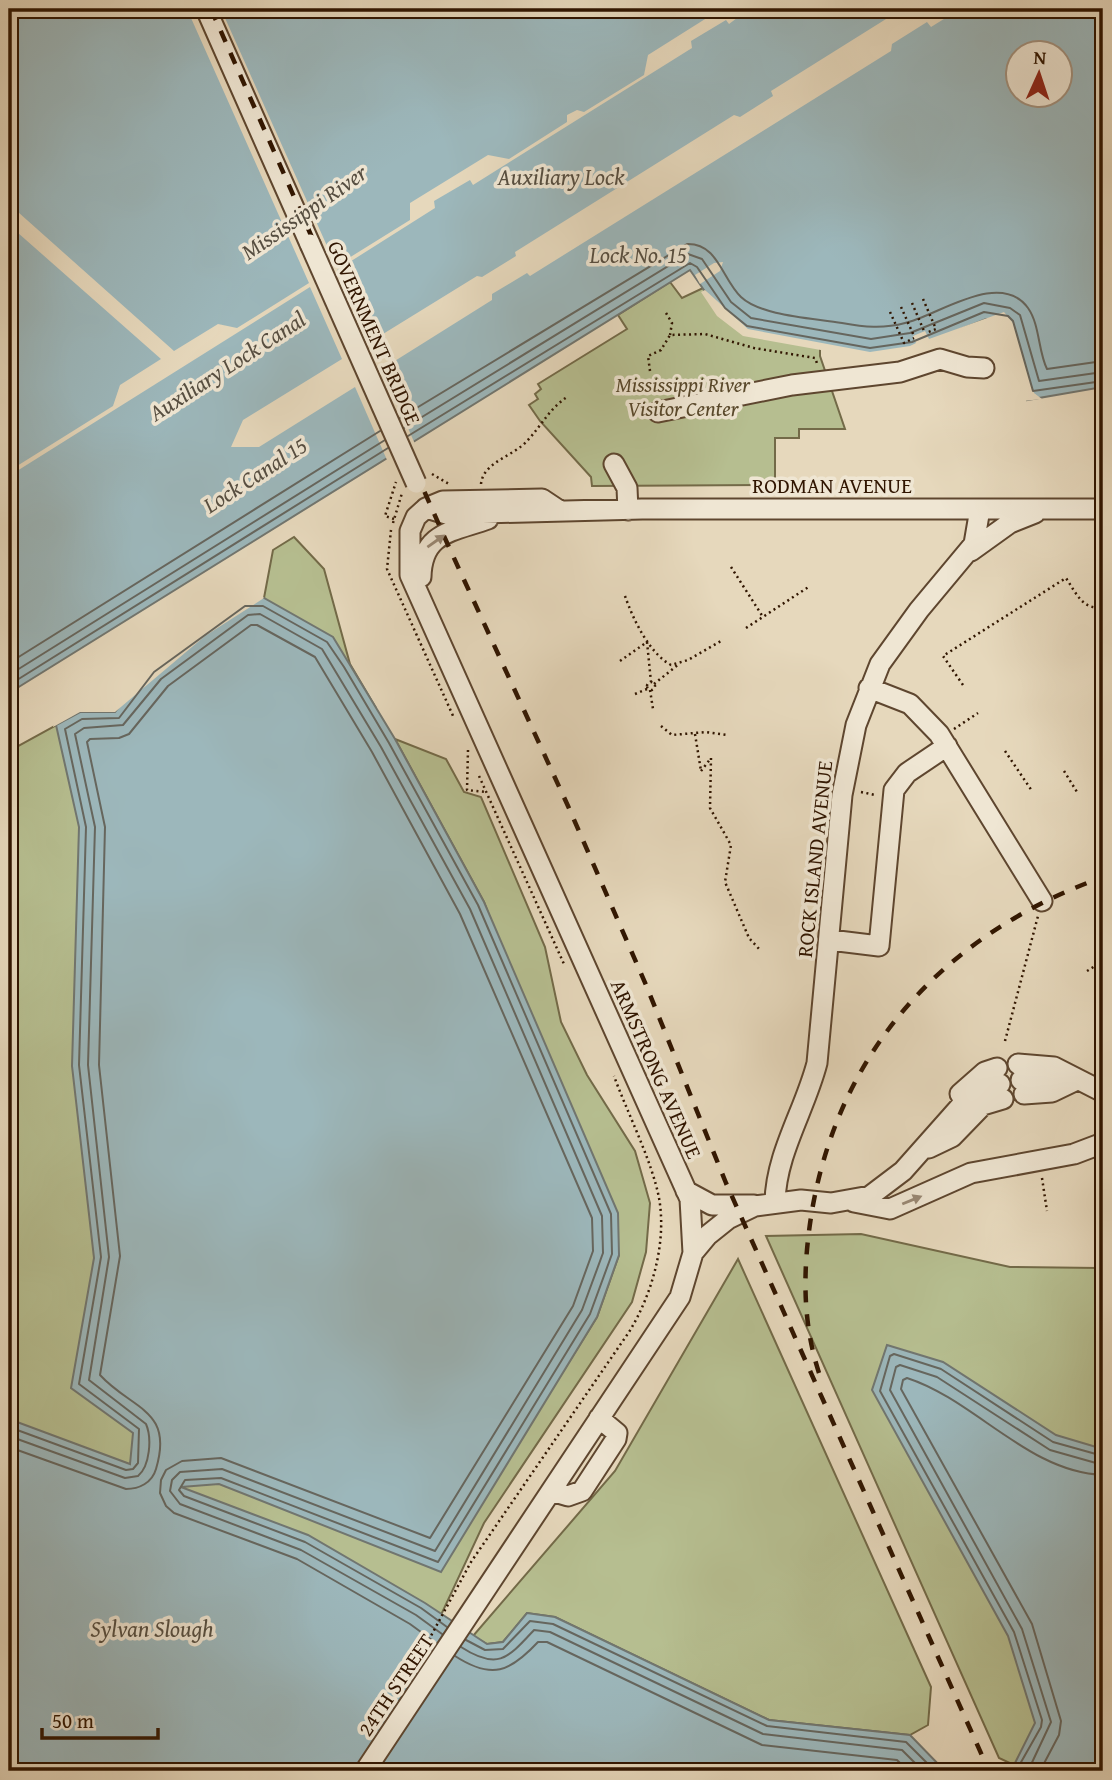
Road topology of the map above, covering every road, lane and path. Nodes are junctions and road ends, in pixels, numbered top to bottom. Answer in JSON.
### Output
{"nodes":[{"id":1,"x":206,"y":9,"type":"edge"},
{"id":2,"x":923,"y":299,"type":"dead end"},
{"id":3,"x":912,"y":303,"type":"dead end"},
{"id":4,"x":901,"y":307,"type":"dead end"},
{"id":5,"x":890,"y":312,"type":"dead end"},
{"id":6,"x":666,"y":313,"type":"dead end"},
{"id":7,"x":670,"y":335,"type":"junction"},
{"id":8,"x":984,"y":368,"type":"dead end"},
{"id":9,"x":650,"y":371,"type":"dead end"},
{"id":10,"x":825,"y":382,"type":"junction"},
{"id":11,"x":567,"y":397,"type":"dead end"},
{"id":12,"x":658,"y":412,"type":"dead end"},
{"id":13,"x":614,"y":464,"type":"dead end"},
{"id":14,"x":416,"y":482,"type":"junction"},
{"id":15,"x":450,"y":482,"type":"dead end"},
{"id":16,"x":395,"y":486,"type":"dead end"},
{"id":17,"x":481,"y":488,"type":"dead end"},
{"id":18,"x":426,"y":508,"type":"junction"},
{"id":19,"x":980,"y":509,"type":"junction"},
{"id":20,"x":1043,"y":509,"type":"junction"},
{"id":21,"x":1103,"y":509,"type":"edge"},
{"id":22,"x":628,"y":510,"type":"junction"},
{"id":23,"x":560,"y":511,"type":"junction"},
{"id":24,"x":505,"y":514,"type":"junction"},
{"id":25,"x":394,"y":519,"type":"junction"},
{"id":26,"x":964,"y":556,"type":"junction"},
{"id":27,"x":731,"y":567,"type":"dead end"},
{"id":28,"x":810,"y":586,"type":"dead end"},
{"id":29,"x":625,"y":596,"type":"dead end"},
{"id":30,"x":421,"y":603,"type":"junction"},
{"id":31,"x":1103,"y":607,"type":"edge"},
{"id":32,"x":763,"y":617,"type":"junction"},
{"id":33,"x":746,"y":628,"type":"dead end"},
{"id":34,"x":720,"y":640,"type":"dead end"},
{"id":35,"x":620,"y":660,"type":"dead end"},
{"id":36,"x":682,"y":662,"type":"junction"},
{"id":37,"x":653,"y":683,"type":"junction"},
{"id":38,"x":962,"y":685,"type":"dead end"},
{"id":39,"x":869,"y":688,"type":"junction"},
{"id":40,"x":649,"y":690,"type":"junction"},
{"id":41,"x":635,"y":694,"type":"dead end"},
{"id":42,"x":653,"y":709,"type":"dead end"},
{"id":43,"x":456,"y":724,"type":"dead end"},
{"id":44,"x":661,"y":726,"type":"dead end"},
{"id":45,"x":695,"y":734,"type":"junction"},
{"id":46,"x":727,"y":735,"type":"dead end"},
{"id":47,"x":464,"y":741,"type":"dead end"},
{"id":48,"x":947,"y":746,"type":"junction"},
{"id":49,"x":468,"y":750,"type":"junction"},
{"id":50,"x":1005,"y":751,"type":"dead end"},
{"id":51,"x":473,"y":761,"type":"dead end"},
{"id":52,"x":477,"y":771,"type":"dead end"},
{"id":53,"x":1064,"y":771,"type":"dead end"},
{"id":54,"x":855,"y":791,"type":"dead end"},
{"id":55,"x":1032,"y":791,"type":"dead end"},
{"id":56,"x":487,"y":792,"type":"junction"},
{"id":57,"x":1077,"y":792,"type":"dead end"},
{"id":58,"x":892,"y":798,"type":"junction"},
{"id":59,"x":1042,"y":901,"type":"joint"},
{"id":60,"x":830,"y":940,"type":"junction"},
{"id":61,"x":760,"y":950,"type":"dead end"},
{"id":62,"x":1103,"y":961,"type":"edge"},
{"id":63,"x":565,"y":967,"type":"dead end"},
{"id":64,"x":1087,"y":971,"type":"dead end"},
{"id":65,"x":1004,"y":1041,"type":"dead end"},
{"id":66,"x":610,"y":1065,"type":"dead end"},
{"id":67,"x":1077,"y":1080,"type":"junction"},
{"id":68,"x":1103,"y":1092,"type":"edge"},
{"id":69,"x":1103,"y":1143,"type":"edge"},
{"id":70,"x":915,"y":1155,"type":"junction"},
{"id":71,"x":1039,"y":1161,"type":"junction"},
{"id":72,"x":686,"y":1191,"type":"junction"},
{"id":73,"x":846,"y":1201,"type":"junction"},
{"id":74,"x":775,"y":1202,"type":"junction"},
{"id":75,"x":755,"y":1206,"type":"junction"},
{"id":76,"x":1047,"y":1210,"type":"dead end"},
{"id":77,"x":693,"y":1253,"type":"junction"},
{"id":78,"x":447,"y":1604,"type":"dead end"},
{"id":79,"x":464,"y":1624,"type":"joint"},
{"id":80,"x":365,"y":1771,"type":"edge"}],
"edges":[{"from":1,"to":14,"type":"street","name":"GOVERNMENT BRIDGE","bridge":true},
{"from":2,"to":3,"type":"path"},
{"from":4,"to":5,"type":"path"},
{"from":6,"to":7,"type":"path"},
{"from":7,"to":9,"type":"path"},
{"from":7,"to":10,"type":"path"},
{"from":8,"to":10,"type":"street"},
{"from":10,"to":12,"type":"street"},
{"from":11,"to":17,"type":"path"},
{"from":13,"to":22,"type":"street"},
{"from":14,"to":15,"type":"path"},
{"from":14,"to":18,"type":"street","name":"GOVERNMENT BRIDGE"},
{"from":14,"to":25,"type":"path"},
{"from":16,"to":25,"type":"path"},
{"from":18,"to":23,"type":"street","name":"RODMAN AVENUE"},
{"from":18,"to":24,"type":"street","name":"RODMAN AVENUE"},
{"from":18,"to":30,"type":"street","name":"ARMSTRONG AVENUE"},
{"from":19,"to":20,"type":"street","name":"RODMAN AVENUE"},
{"from":19,"to":22,"type":"street","name":"RODMAN AVENUE"},
{"from":19,"to":26,"type":"street","name":"ROCK ISLAND AVENUE"},
{"from":20,"to":21,"type":"street","name":"RODMAN AVENUE"},
{"from":20,"to":26,"type":"street"},
{"from":22,"to":23,"type":"street","name":"RODMAN AVENUE"},
{"from":23,"to":24,"type":"street","name":"RODMAN AVENUE"},
{"from":30,"to":24,"type":"street","name":"RODMAN AVENUE","one_way":true},
{"from":25,"to":43,"type":"path"},
{"from":26,"to":39,"type":"street","name":"ROCK ISLAND AVENUE"},
{"from":27,"to":32,"type":"path"},
{"from":28,"to":32,"type":"path"},
{"from":29,"to":36,"type":"path"},
{"from":30,"to":72,"type":"street","name":"ARMSTRONG AVENUE"},
{"from":31,"to":38,"type":"path"},
{"from":32,"to":33,"type":"path"},
{"from":34,"to":36,"type":"path"},
{"from":35,"to":37,"type":"path"},
{"from":36,"to":37,"type":"path"},
{"from":37,"to":40,"type":"path"},
{"from":39,"to":48,"type":"street"},
{"from":39,"to":60,"type":"street","name":"ROCK ISLAND AVENUE"},
{"from":40,"to":41,"type":"path"},
{"from":40,"to":42,"type":"path"},
{"from":44,"to":45,"type":"path"},
{"from":45,"to":46,"type":"path"},
{"from":45,"to":61,"type":"path"},
{"from":47,"to":49,"type":"path"},
{"from":48,"to":58,"type":"street"},
{"from":48,"to":59,"type":"street"},
{"from":49,"to":51,"type":"path"},
{"from":49,"to":56,"type":"path"},
{"from":50,"to":55,"type":"path"},
{"from":52,"to":56,"type":"path"},
{"from":53,"to":57,"type":"path"},
{"from":54,"to":58,"type":"path"},
{"from":56,"to":63,"type":"path"},
{"from":58,"to":60,"type":"street"},
{"from":59,"to":65,"type":"path"},
{"from":60,"to":74,"type":"street","name":"ROCK ISLAND AVENUE"},
{"from":62,"to":64,"type":"path"},
{"from":66,"to":78,"type":"path"},
{"from":67,"to":67,"type":"street"},
{"from":67,"to":68,"type":"street"},
{"from":69,"to":71,"type":"street"},
{"from":70,"to":70,"type":"street"},
{"from":70,"to":73,"type":"street"},
{"from":73,"to":71,"type":"street","one_way":true},
{"from":71,"to":76,"type":"path"},
{"from":72,"to":75,"type":"street"},
{"from":72,"to":77,"type":"street","name":"ARMSTRONG AVENUE"},
{"from":73,"to":74,"type":"street"},
{"from":74,"to":75,"type":"street"},
{"from":75,"to":77,"type":"street"},
{"from":77,"to":79,"type":"street","name":"ARMSTRONG AVENUE"},
{"from":79,"to":80,"type":"street","name":"24TH STREET"}]}
